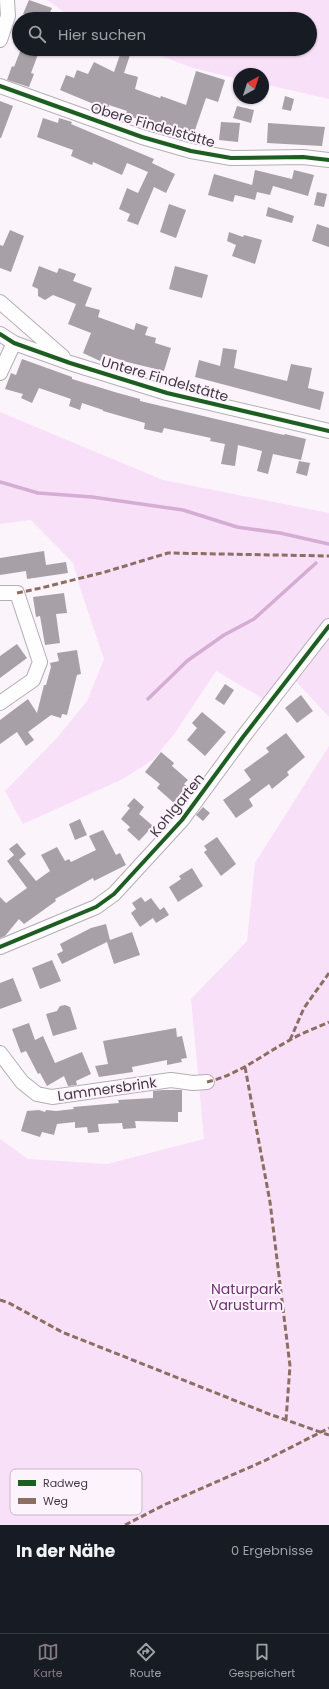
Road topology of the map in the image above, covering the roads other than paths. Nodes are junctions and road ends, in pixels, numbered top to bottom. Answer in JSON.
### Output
{"nodes":[{"id":1,"x":7,"y":0,"type":"edge"},
{"id":2,"x":0,"y":40,"type":"edge"},
{"id":3,"x":0,"y":86,"type":"edge"},
{"id":4,"x":329,"y":160,"type":"edge"},
{"id":5,"x":0,"y":302,"type":"edge"},
{"id":6,"x":0,"y":334,"type":"edge"},
{"id":7,"x":14,"y":343,"type":"junction"},
{"id":8,"x":70,"y":363,"type":"junction"},
{"id":9,"x":0,"y":373,"type":"edge"},
{"id":10,"x":329,"y":431,"type":"edge"},
{"id":11,"x":0,"y":593,"type":"edge"},
{"id":12,"x":329,"y":626,"type":"edge"},
{"id":13,"x":0,"y":703,"type":"edge"},
{"id":14,"x":0,"y":947,"type":"edge"},
{"id":15,"x":0,"y":1053,"type":"edge"},
{"id":16,"x":208,"y":1082,"type":"dead end"}],
"edges":[{"from":1,"to":2,"type":"street"},
{"from":3,"to":4,"type":"street","name":"Obere Findelstätte"},
{"from":5,"to":8,"type":"street","name":"Untere Findelstätte"},
{"from":6,"to":7,"type":"street","name":"Untere Findelstätte"},
{"from":7,"to":8,"type":"street","name":"Untere Findelstätte"},
{"from":7,"to":9,"type":"street"},
{"from":8,"to":10,"type":"street","name":"Untere Findelstätte"},
{"from":11,"to":13,"type":"street"},
{"from":12,"to":14,"type":"street","name":"Kohlgarten"},
{"from":15,"to":16,"type":"street","name":"Lammersbrink"}]}
